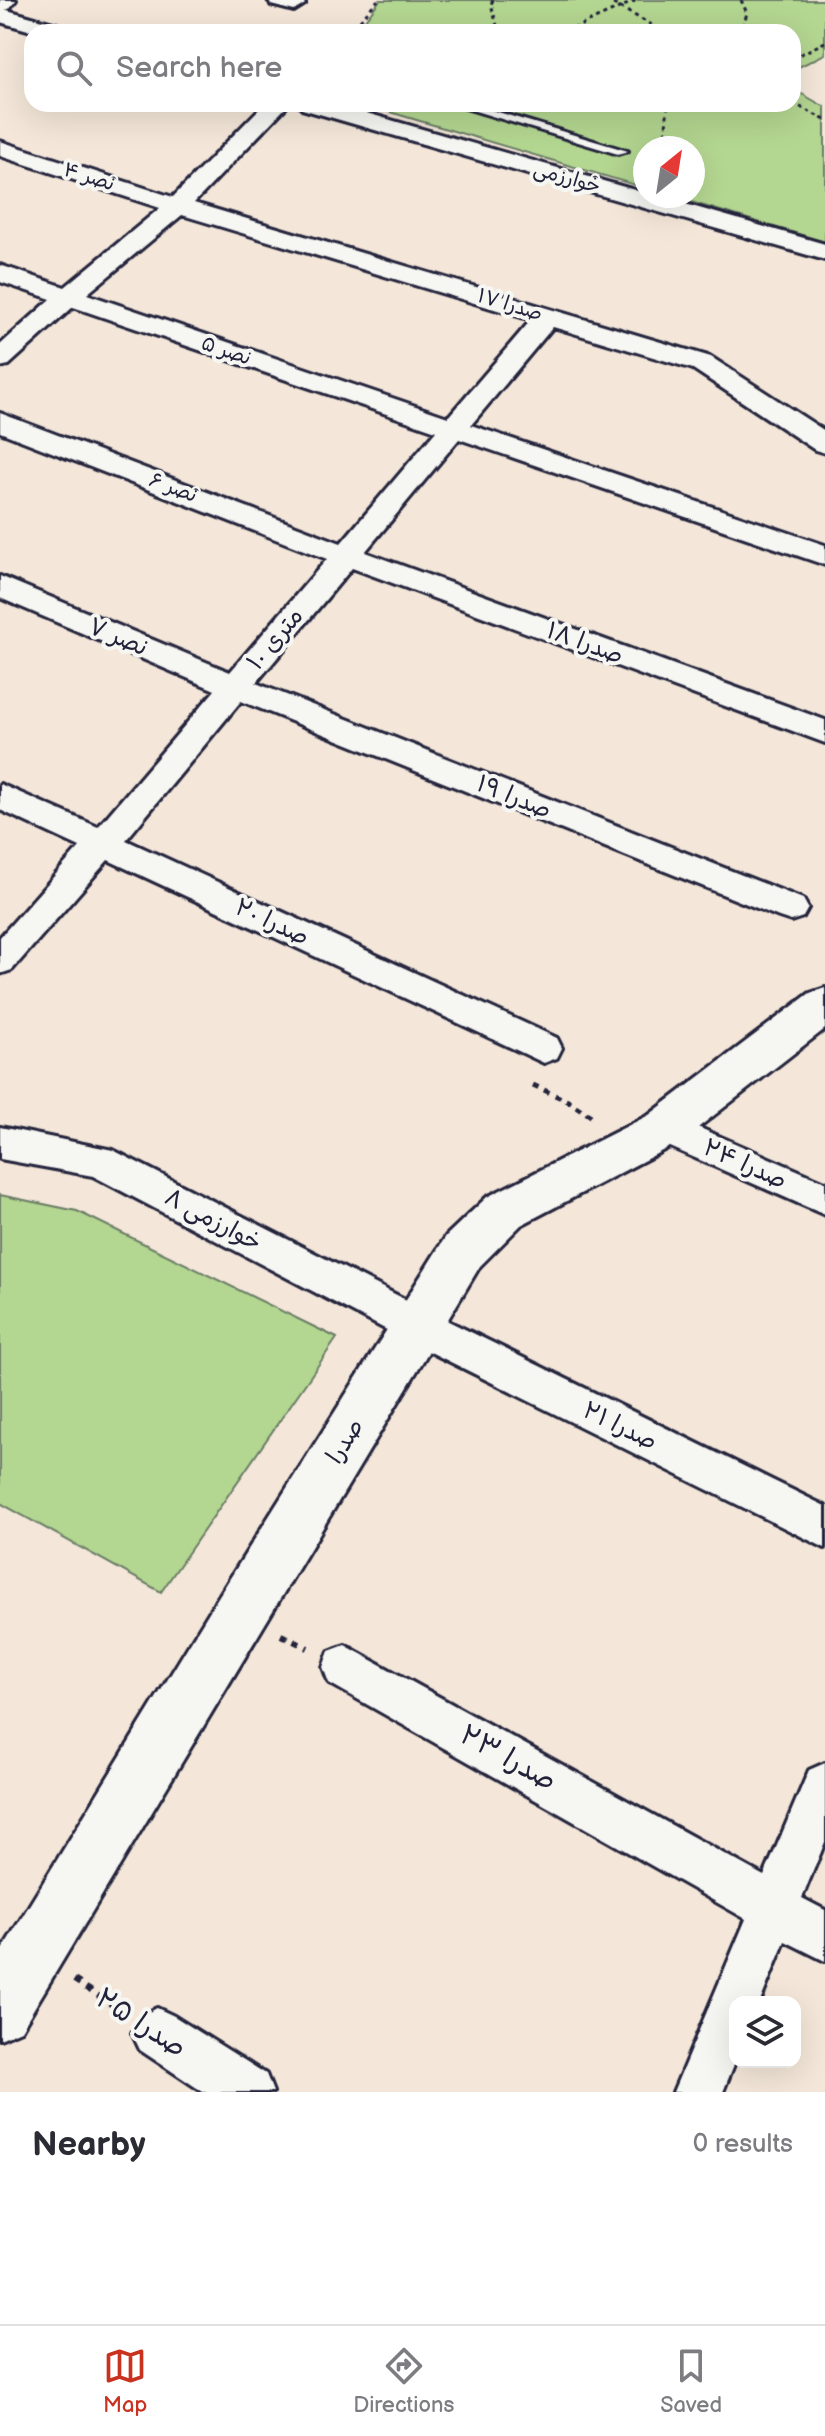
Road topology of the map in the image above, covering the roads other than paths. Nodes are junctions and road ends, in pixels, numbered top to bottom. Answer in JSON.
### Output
{"nodes":[{"id":1,"x":0,"y":15,"type":"edge"},
{"id":2,"x":31,"y":24,"type":"edge"},
{"id":3,"x":269,"y":112,"type":"edge"},
{"id":4,"x":338,"y":112,"type":"edge"},
{"id":5,"x":486,"y":112,"type":"edge"},
{"id":6,"x":0,"y":148,"type":"edge"},
{"id":7,"x":622,"y":151,"type":"dead end"},
{"id":8,"x":178,"y":206,"type":"junction"},
{"id":9,"x":825,"y":252,"type":"edge"},
{"id":10,"x":0,"y":273,"type":"edge"},
{"id":11,"x":68,"y":297,"type":"junction"},
{"id":12,"x":548,"y":316,"type":"junction"},
{"id":13,"x":0,"y":359,"type":"edge"},
{"id":14,"x":0,"y":422,"type":"edge"},
{"id":15,"x":451,"y":429,"type":"junction"},
{"id":16,"x":825,"y":444,"type":"edge"},
{"id":17,"x":345,"y":555,"type":"junction"},
{"id":18,"x":825,"y":555,"type":"edge"},
{"id":19,"x":0,"y":586,"type":"edge"},
{"id":20,"x":236,"y":687,"type":"junction"},
{"id":21,"x":825,"y":732,"type":"edge"},
{"id":22,"x":0,"y":796,"type":"edge"},
{"id":23,"x":103,"y":844,"type":"junction"},
{"id":24,"x":791,"y":908,"type":"dead end"},
{"id":25,"x":0,"y":960,"type":"edge"},
{"id":26,"x":825,"y":1005,"type":"edge"},
{"id":27,"x":544,"y":1048,"type":"road end"},
{"id":28,"x":649,"y":1137,"type":"junction"},
{"id":29,"x":0,"y":1143,"type":"edge"},
{"id":30,"x":825,"y":1199,"type":"edge"},
{"id":31,"x":416,"y":1325,"type":"junction"},
{"id":32,"x":825,"y":1528,"type":"edge"},
{"id":33,"x":345,"y":1667,"type":"road end"},
{"id":34,"x":825,"y":1786,"type":"edge"},
{"id":35,"x":774,"y":1908,"type":"junction"},
{"id":36,"x":825,"y":1937,"type":"edge"},
{"id":37,"x":737,"y":1996,"type":"edge"},
{"id":38,"x":0,"y":2009,"type":"edge"},
{"id":39,"x":729,"y":2017,"type":"edge"},
{"id":40,"x":157,"y":2033,"type":"road end"},
{"id":41,"x":248,"y":2092,"type":"edge"},
{"id":42,"x":698,"y":2092,"type":"edge"}],
"edges":[{"from":1,"to":2,"type":"street"},
{"from":3,"to":8,"type":"street"},
{"from":4,"to":9,"type":"street","name":"خوارزمی"},
{"from":5,"to":7,"type":"lane"},
{"from":6,"to":8,"type":"street","name":"نصر ۴"},
{"from":8,"to":11,"type":"street"},
{"from":8,"to":12,"type":"street","name":"صدرا ۱۷"},
{"from":10,"to":11,"type":"street","name":"نصر ۵"},
{"from":11,"to":13,"type":"street"},
{"from":11,"to":15,"type":"street","name":"نصر ۵"},
{"from":12,"to":15,"type":"street","name":"۱۰ متری"},
{"from":12,"to":16,"type":"street","name":"صدرا ۱۷"},
{"from":14,"to":17,"type":"street","name":"نصر ۶"},
{"from":15,"to":17,"type":"street","name":"۱۰ متری"},
{"from":15,"to":18,"type":"street","name":"نصر ۵"},
{"from":17,"to":20,"type":"street","name":"۱۰ متری"},
{"from":17,"to":21,"type":"street","name":"صدرا ۱۸"},
{"from":19,"to":20,"type":"street","name":"نصر ۷"},
{"from":20,"to":23,"type":"street","name":"۱۰ متری"},
{"from":20,"to":24,"type":"street","name":"صدرا ۱۹"},
{"from":22,"to":23,"type":"street","name":"صدرا ۲۰"},
{"from":23,"to":25,"type":"street","name":"۱۰ متری"},
{"from":23,"to":27,"type":"street","name":"صدرا ۲۰"},
{"from":26,"to":28,"type":"street","name":"صدرا"},
{"from":28,"to":30,"type":"street","name":"صدرا ۲۴"},
{"from":28,"to":31,"type":"street","name":"صدرا"},
{"from":29,"to":31,"type":"street","name":"خوارزمی ۸"},
{"from":31,"to":32,"type":"street","name":"صدرا ۲۱"},
{"from":31,"to":38,"type":"street","name":"صدرا"},
{"from":33,"to":35,"type":"street","name":"صدرا ۲۳"},
{"from":34,"to":35,"type":"street"},
{"from":35,"to":36,"type":"street","name":"صدرا ۲۳"},
{"from":35,"to":37,"type":"street"},
{"from":39,"to":42,"type":"street"},
{"from":40,"to":41,"type":"street","name":"صدرا ۲۵"}]}
